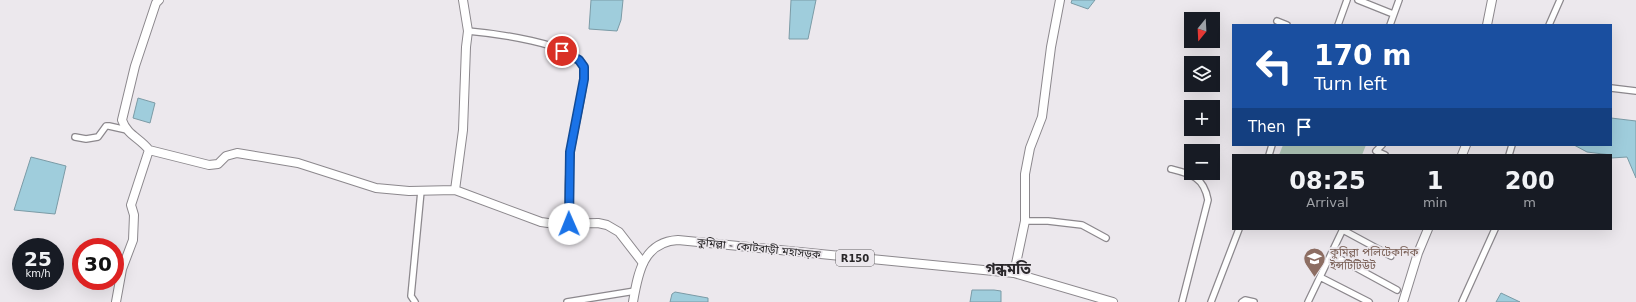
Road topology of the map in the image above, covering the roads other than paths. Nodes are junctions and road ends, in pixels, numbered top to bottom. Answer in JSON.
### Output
{"nodes":[{"id":1,"x":159,"y":0,"type":"edge"},
{"id":2,"x":463,"y":0,"type":"edge"},
{"id":3,"x":1060,"y":0,"type":"edge"},
{"id":4,"x":1347,"y":0,"type":"edge"},
{"id":5,"x":1358,"y":0,"type":"edge"},
{"id":6,"x":1399,"y":0,"type":"edge"},
{"id":7,"x":1492,"y":0,"type":"edge"},
{"id":8,"x":1560,"y":0,"type":"edge"},
{"id":9,"x":1393,"y":14,"type":"junction"},
{"id":10,"x":1277,"y":21,"type":"dead end"},
{"id":11,"x":1284,"y":24,"type":"edge"},
{"id":12,"x":1338,"y":24,"type":"edge"},
{"id":13,"x":1390,"y":24,"type":"edge"},
{"id":14,"x":1487,"y":24,"type":"edge"},
{"id":15,"x":1549,"y":24,"type":"edge"},
{"id":16,"x":468,"y":31,"type":"junction"},
{"id":17,"x":1612,"y":88,"type":"edge"},
{"id":18,"x":1636,"y":91,"type":"edge"},
{"id":19,"x":127,"y":130,"type":"junction"},
{"id":20,"x":75,"y":137,"type":"dead end"},
{"id":21,"x":149,"y":150,"type":"junction"},
{"id":22,"x":1171,"y":169,"type":"dead end"},
{"id":23,"x":421,"y":190,"type":"junction"},
{"id":24,"x":455,"y":190,"type":"junction"},
{"id":25,"x":1025,"y":221,"type":"junction"},
{"id":26,"x":569,"y":224,"type":"junction"},
{"id":27,"x":1239,"y":230,"type":"edge"},
{"id":28,"x":1343,"y":230,"type":"edge"},
{"id":29,"x":1428,"y":230,"type":"edge"},
{"id":30,"x":1495,"y":230,"type":"edge"},
{"id":31,"x":1106,"y":238,"type":"dead end"},
{"id":32,"x":1331,"y":254,"type":"junction"},
{"id":33,"x":1391,"y":256,"type":"dead end"},
{"id":34,"x":643,"y":263,"type":"junction"},
{"id":35,"x":1014,"y":273,"type":"junction"},
{"id":36,"x":1320,"y":277,"type":"junction"},
{"id":37,"x":1397,"y":290,"type":"dead end"},
{"id":38,"x":635,"y":291,"type":"junction"},
{"id":39,"x":116,"y":302,"type":"edge"},
{"id":40,"x":415,"y":302,"type":"edge"},
{"id":41,"x":567,"y":302,"type":"edge"},
{"id":42,"x":633,"y":302,"type":"edge"},
{"id":43,"x":1113,"y":302,"type":"edge"},
{"id":44,"x":1182,"y":302,"type":"edge"},
{"id":45,"x":1211,"y":302,"type":"edge"},
{"id":46,"x":1242,"y":302,"type":"edge"},
{"id":47,"x":1254,"y":302,"type":"edge"},
{"id":48,"x":1308,"y":302,"type":"edge"},
{"id":49,"x":1369,"y":302,"type":"edge"},
{"id":50,"x":1403,"y":302,"type":"edge"},
{"id":51,"x":1462,"y":302,"type":"edge"}],
"edges":[{"from":1,"to":19,"type":"main road"},
{"from":2,"to":16,"type":"main road"},
{"from":3,"to":25,"type":"main road"},
{"from":4,"to":12,"type":"street"},
{"from":5,"to":9,"type":"street"},
{"from":6,"to":9,"type":"street"},
{"from":7,"to":14,"type":"main road"},
{"from":8,"to":15,"type":"street"},
{"from":9,"to":13,"type":"street"},
{"from":10,"to":11,"type":"street"},
{"from":16,"to":24,"type":"main road"},
{"from":16,"to":26,"type":"street"},
{"from":17,"to":18,"type":"street"},
{"from":19,"to":20,"type":"street"},
{"from":19,"to":21,"type":"main road"},
{"from":21,"to":23,"type":"main road"},
{"from":21,"to":39,"type":"main road"},
{"from":22,"to":44,"type":"street"},
{"from":23,"to":24,"type":"main road"},
{"from":23,"to":40,"type":"street"},
{"from":24,"to":26,"type":"main road"},
{"from":25,"to":31,"type":"street"},
{"from":25,"to":35,"type":"main road"},
{"from":26,"to":34,"type":"main road"},
{"from":27,"to":45,"type":"street"},
{"from":28,"to":32,"type":"street"},
{"from":28,"to":33,"type":"street"},
{"from":29,"to":50,"type":"main road"},
{"from":30,"to":51,"type":"street"},
{"from":32,"to":36,"type":"street"},
{"from":32,"to":37,"type":"street"},
{"from":34,"to":35,"type":"main road","name":"কুমিল্লা - কোটবাড়ী মহাসড়ক","number":"R150"},
{"from":34,"to":38,"type":"main road","name":"কুমিল্লা - কোটবাড়ী মহাসড়ক","number":"R150"},
{"from":35,"to":43,"type":"main road","name":"কুমিল্লা - কোটবাড়ী মহাসড়ক","number":"R150"},
{"from":36,"to":48,"type":"street"},
{"from":36,"to":49,"type":"street"},
{"from":38,"to":41,"type":"street"},
{"from":38,"to":42,"type":"main road","name":"কুমিল্লা - কোটবাড়ী মহাসড়ক","number":"R150"},
{"from":46,"to":47,"type":"street"}]}
